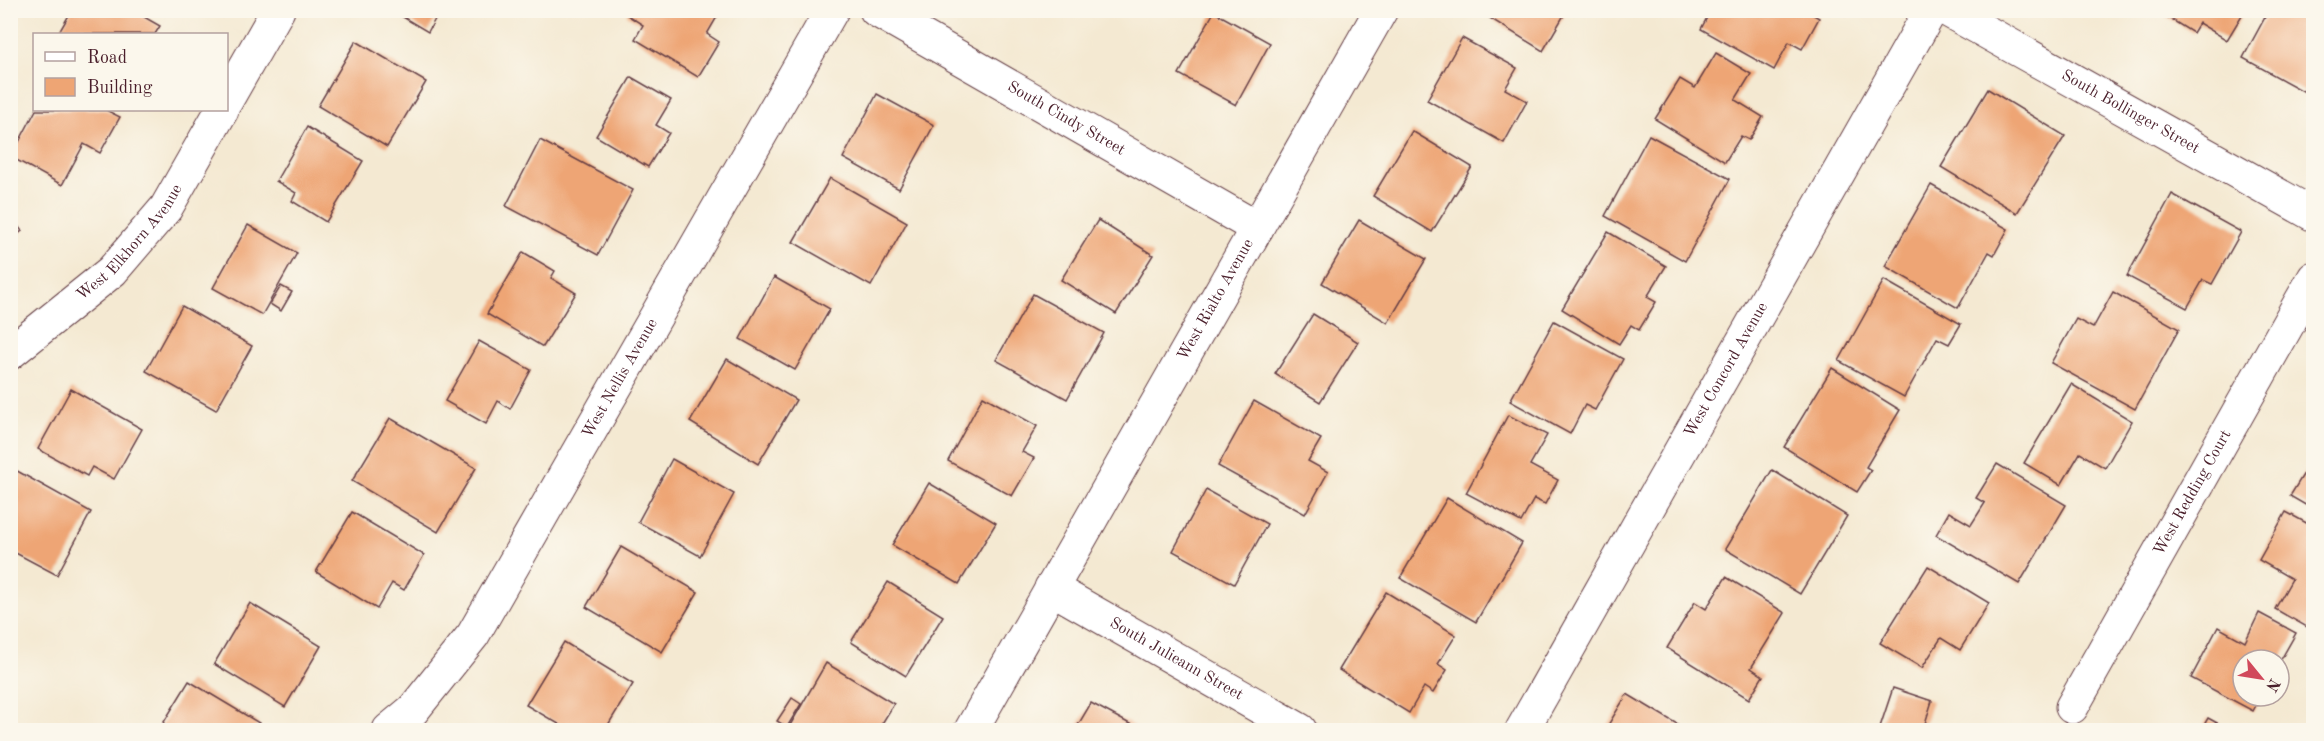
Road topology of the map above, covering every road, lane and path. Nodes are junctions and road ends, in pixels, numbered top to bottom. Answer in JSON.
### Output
{"nodes":[{"id":1,"x":278,"y":10,"type":"edge"},
{"id":2,"x":832,"y":10,"type":"edge"},
{"id":3,"x":876,"y":10,"type":"edge"},
{"id":4,"x":1382,"y":10,"type":"edge"},
{"id":5,"x":1931,"y":10,"type":"edge"},
{"id":6,"x":1947,"y":10,"type":"edge"},
{"id":7,"x":228,"y":98,"type":"edge"},
{"id":8,"x":221,"y":111,"type":"edge"},
{"id":9,"x":2313,"y":215,"type":"edge"},
{"id":10,"x":1257,"y":228,"type":"junction"},
{"id":11,"x":2313,"y":278,"type":"edge"},
{"id":12,"x":10,"y":352,"type":"edge"},
{"id":13,"x":1051,"y":588,"type":"junction"},
{"id":14,"x":2072,"y":707,"type":"dead end"},
{"id":15,"x":389,"y":730,"type":"edge"},
{"id":16,"x":971,"y":730,"type":"edge"},
{"id":17,"x":1300,"y":730,"type":"edge"},
{"id":18,"x":1522,"y":730,"type":"edge"}],
"edges":[{"from":1,"to":7,"type":"street"},
{"from":2,"to":15,"type":"street","name":"West Nellis Avenue"},
{"from":3,"to":10,"type":"street","name":"South Cindy Street"},
{"from":4,"to":10,"type":"street","name":"West Rialto Avenue"},
{"from":5,"to":18,"type":"street","name":"West Concord Avenue"},
{"from":6,"to":9,"type":"street","name":"South Bollinger Street"},
{"from":8,"to":12,"type":"street","name":"West Elkhorn Avenue"},
{"from":10,"to":13,"type":"street","name":"West Rialto Avenue"},
{"from":11,"to":14,"type":"street","name":"West Redding Court"},
{"from":13,"to":16,"type":"street","name":"West Rialto Avenue"},
{"from":13,"to":17,"type":"street","name":"South Julieann Street"}]}
